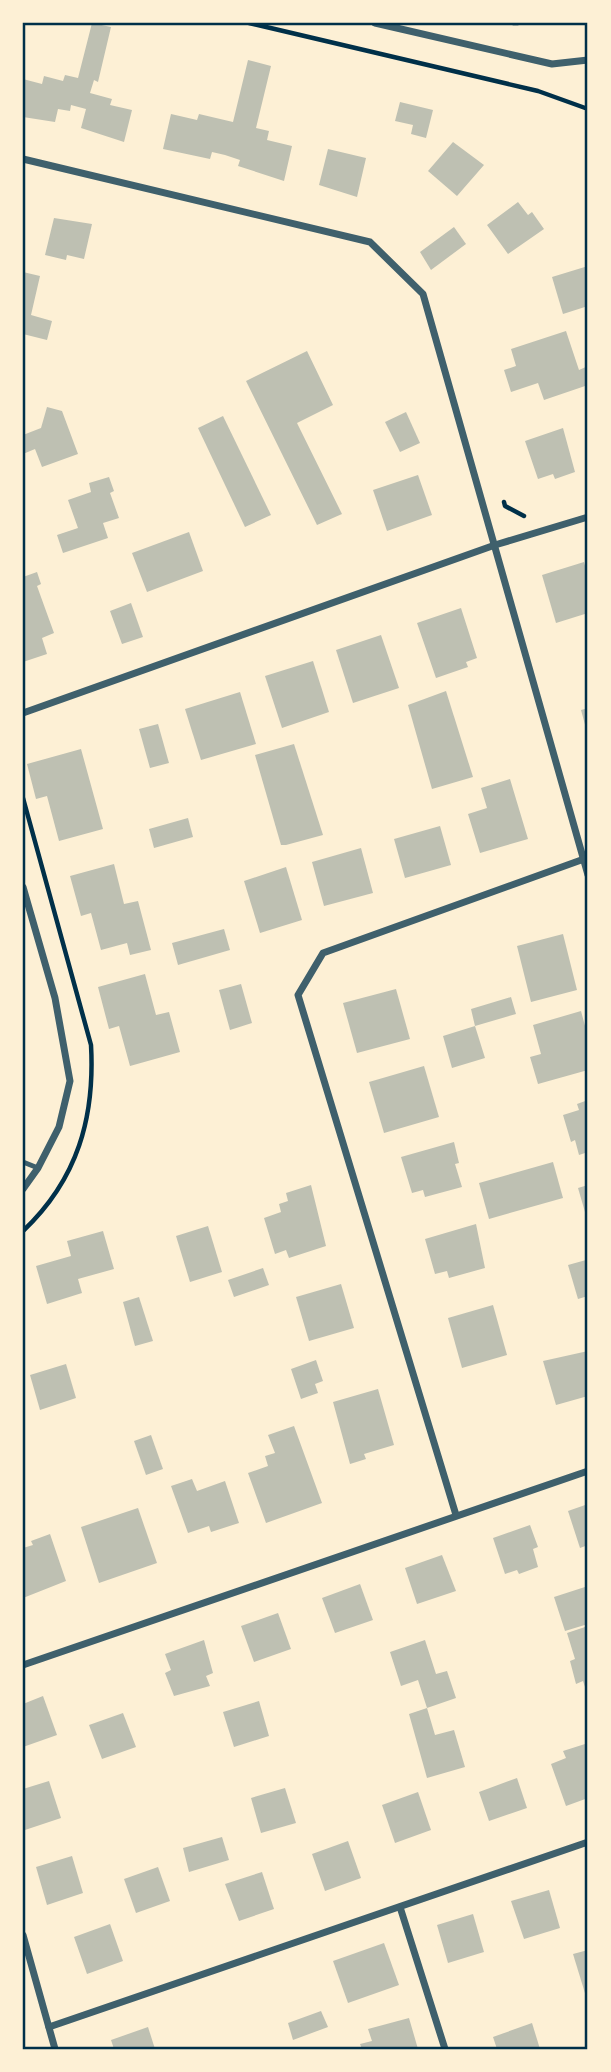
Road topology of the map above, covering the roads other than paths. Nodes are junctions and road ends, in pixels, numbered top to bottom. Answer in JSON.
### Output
{"nodes":[{"id":1,"x":375,"y":23,"type":"edge"},
{"id":2,"x":588,"y":60,"type":"edge"},
{"id":3,"x":23,"y":159,"type":"edge"},
{"id":4,"x":588,"y":517,"type":"edge"},
{"id":5,"x":495,"y":545,"type":"junction"},
{"id":6,"x":23,"y":713,"type":"edge"},
{"id":7,"x":584,"y":859,"type":"junction"},
{"id":8,"x":588,"y":875,"type":"edge"},
{"id":9,"x":23,"y":887,"type":"edge"},
{"id":10,"x":23,"y":1162,"type":"edge"},
{"id":11,"x":38,"y":1168,"type":"junction"},
{"id":12,"x":23,"y":1189,"type":"edge"},
{"id":13,"x":588,"y":1471,"type":"edge"},
{"id":14,"x":456,"y":1515,"type":"junction"},
{"id":15,"x":23,"y":1665,"type":"edge"},
{"id":16,"x":588,"y":1842,"type":"edge"},
{"id":17,"x":400,"y":1907,"type":"junction"},
{"id":18,"x":23,"y":1935,"type":"edge"},
{"id":19,"x":49,"y":2027,"type":"junction"},
{"id":20,"x":55,"y":2049,"type":"edge"},
{"id":21,"x":445,"y":2049,"type":"edge"}],
"edges":[{"from":1,"to":2,"type":"street"},
{"from":3,"to":5,"type":"street"},
{"from":4,"to":5,"type":"street"},
{"from":5,"to":6,"type":"street"},
{"from":5,"to":7,"type":"street"},
{"from":7,"to":8,"type":"street"},
{"from":7,"to":14,"type":"street"},
{"from":9,"to":11,"type":"street"},
{"from":10,"to":11,"type":"lane"},
{"from":11,"to":12,"type":"street"},
{"from":13,"to":14,"type":"street"},
{"from":14,"to":15,"type":"street"},
{"from":16,"to":17,"type":"street"},
{"from":17,"to":19,"type":"street"},
{"from":17,"to":21,"type":"street"},
{"from":18,"to":19,"type":"street"},
{"from":19,"to":20,"type":"street"}]}
